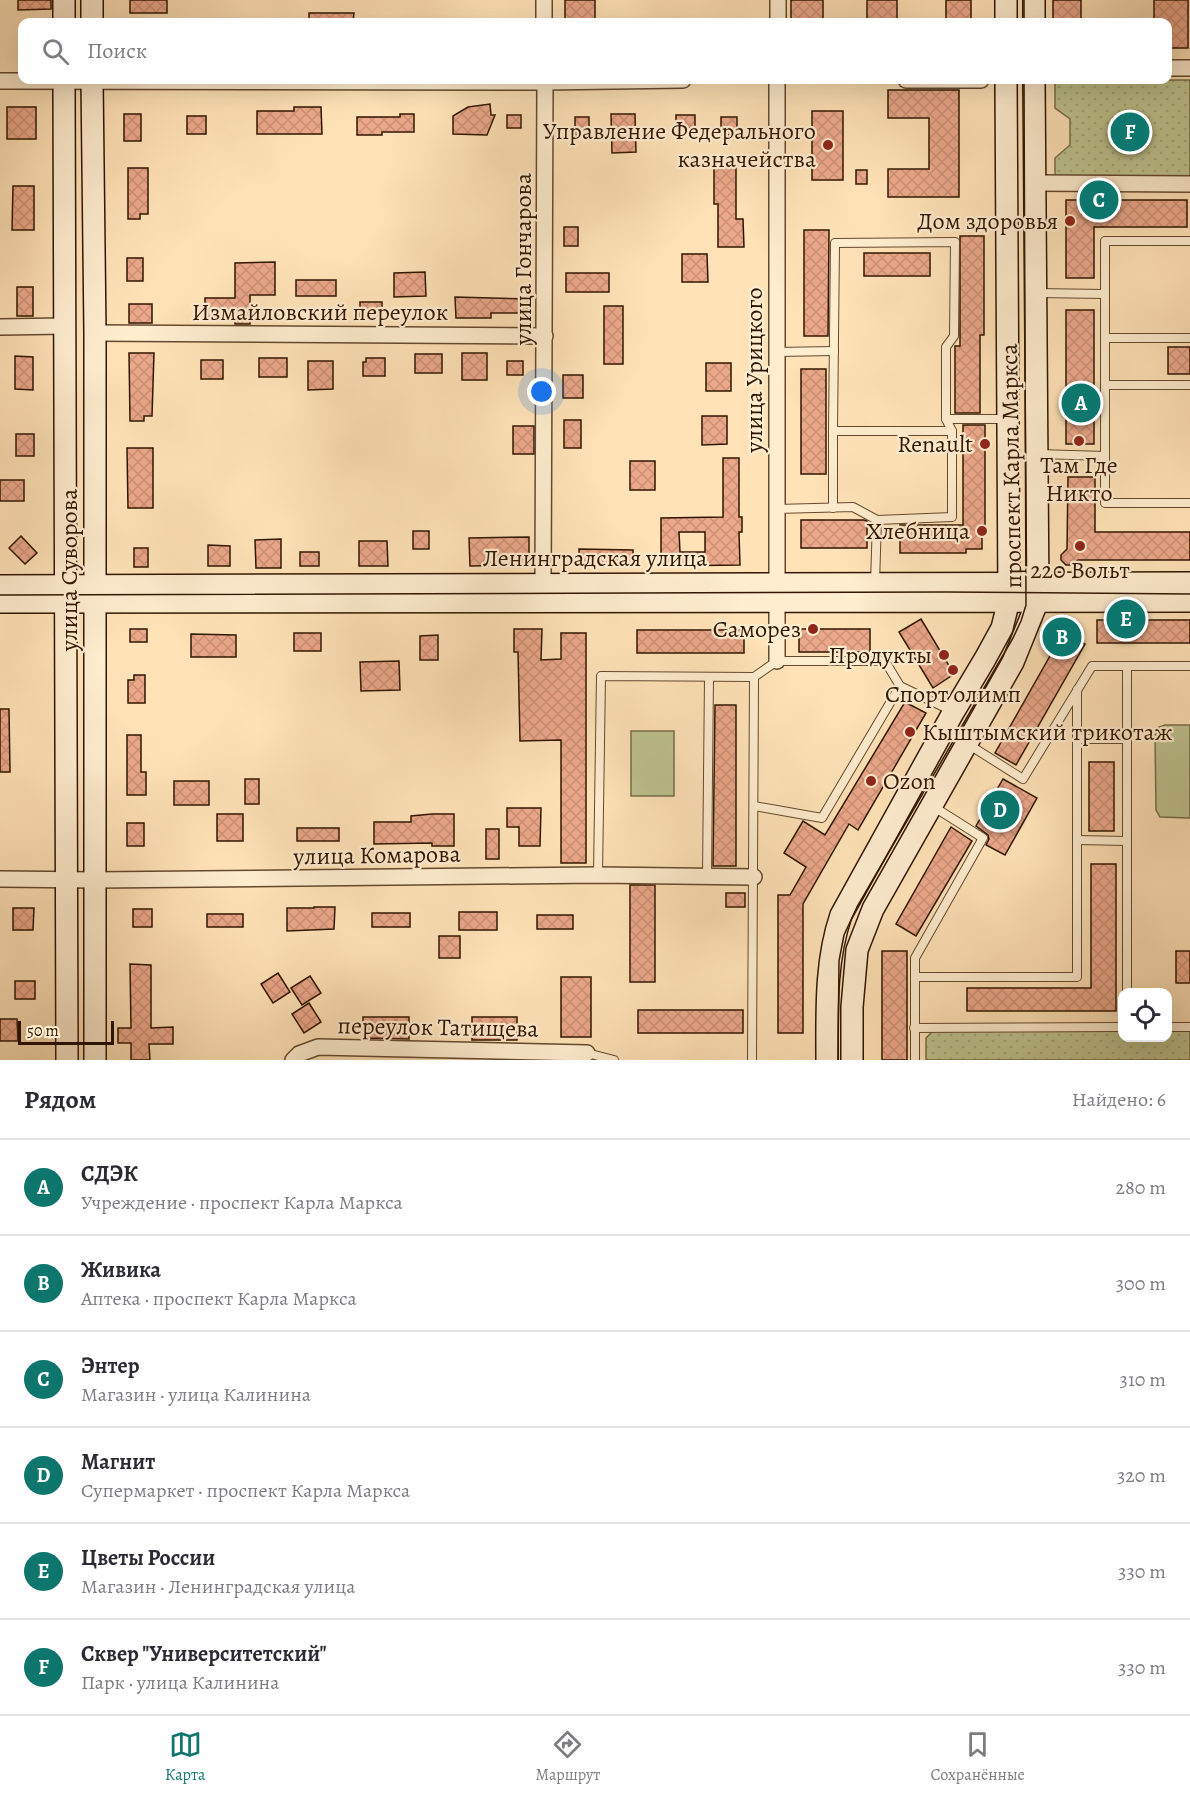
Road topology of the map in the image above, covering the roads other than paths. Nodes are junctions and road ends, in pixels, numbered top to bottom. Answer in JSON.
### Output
{"nodes":[{"id":1,"x":64,"y":0,"type":"edge"},
{"id":2,"x":92,"y":0,"type":"edge"},
{"id":3,"x":544,"y":0,"type":"edge"},
{"id":4,"x":778,"y":0,"type":"edge"},
{"id":5,"x":1006,"y":0,"type":"edge"},
{"id":6,"x":1034,"y":0,"type":"edge"},
{"id":7,"x":64,"y":18,"type":"edge"},
{"id":8,"x":92,"y":18,"type":"edge"},
{"id":9,"x":544,"y":18,"type":"edge"},
{"id":10,"x":778,"y":18,"type":"edge"},
{"id":11,"x":1006,"y":18,"type":"edge"},
{"id":12,"x":1034,"y":18,"type":"edge"},
{"id":13,"x":1172,"y":68,"type":"edge"},
{"id":14,"x":1190,"y":68,"type":"edge"},
{"id":15,"x":0,"y":81,"type":"edge"},
{"id":16,"x":18,"y":81,"type":"edge"},
{"id":17,"x":64,"y":84,"type":"edge"},
{"id":18,"x":92,"y":84,"type":"edge"},
{"id":19,"x":545,"y":84,"type":"edge"},
{"id":20,"x":777,"y":84,"type":"edge"},
{"id":21,"x":1006,"y":84,"type":"edge"},
{"id":22,"x":1034,"y":84,"type":"edge"},
{"id":23,"x":1035,"y":183,"type":"junction"},
{"id":24,"x":1190,"y":184,"type":"edge"},
{"id":25,"x":1190,"y":241,"type":"edge"},
{"id":26,"x":1035,"y":293,"type":"junction"},
{"id":27,"x":1106,"y":294,"type":"junction"},
{"id":28,"x":66,"y":326,"type":"junction"},
{"id":29,"x":0,"y":327,"type":"edge"},
{"id":30,"x":95,"y":333,"type":"junction"},
{"id":31,"x":545,"y":336,"type":"junction"},
{"id":32,"x":1106,"y":338,"type":"junction"},
{"id":33,"x":1190,"y":338,"type":"edge"},
{"id":34,"x":834,"y":351,"type":"junction"},
{"id":35,"x":777,"y":352,"type":"junction"},
{"id":36,"x":1106,"y":385,"type":"junction"},
{"id":37,"x":1190,"y":385,"type":"edge"},
{"id":38,"x":946,"y":419,"type":"junction"},
{"id":39,"x":1008,"y":419,"type":"junction"},
{"id":40,"x":833,"y":431,"type":"junction"},
{"id":41,"x":952,"y":431,"type":"junction"},
{"id":42,"x":1035,"y":454,"type":"junction"},
{"id":43,"x":1106,"y":456,"type":"junction"},
{"id":44,"x":1190,"y":503,"type":"edge"},
{"id":45,"x":833,"y":508,"type":"junction"},
{"id":46,"x":776,"y":509,"type":"junction"},
{"id":47,"x":877,"y":520,"type":"junction"},
{"id":48,"x":543,"y":583,"type":"junction"},
{"id":49,"x":1190,"y":583,"type":"edge"},
{"id":50,"x":875,"y":585,"type":"junction"},
{"id":51,"x":0,"y":586,"type":"edge"},
{"id":52,"x":1009,"y":592,"type":"junction"},
{"id":53,"x":1038,"y":592,"type":"junction"},
{"id":54,"x":776,"y":593,"type":"junction"},
{"id":55,"x":67,"y":594,"type":"junction"},
{"id":56,"x":94,"y":594,"type":"junction"},
{"id":57,"x":1190,"y":601,"type":"edge"},
{"id":58,"x":0,"y":602,"type":"edge"},
{"id":59,"x":777,"y":661,"type":"junction"},
{"id":60,"x":1127,"y":666,"type":"junction"},
{"id":61,"x":1190,"y":666,"type":"edge"},
{"id":62,"x":709,"y":677,"type":"junction"},
{"id":63,"x":754,"y":677,"type":"junction"},
{"id":64,"x":900,"y":686,"type":"junction"},
{"id":65,"x":1077,"y":690,"type":"junction"},
{"id":66,"x":949,"y":720,"type":"junction"},
{"id":67,"x":1077,"y":739,"type":"junction"},
{"id":68,"x":1127,"y":739,"type":"junction"},
{"id":69,"x":968,"y":743,"type":"junction"},
{"id":70,"x":754,"y":806,"type":"junction"},
{"id":71,"x":932,"y":806,"type":"junction"},
{"id":72,"x":1077,"y":840,"type":"junction"},
{"id":73,"x":1127,"y":841,"type":"junction"},
{"id":74,"x":598,"y":875,"type":"junction"},
{"id":75,"x":707,"y":876,"type":"junction"},
{"id":76,"x":754,"y":877,"type":"junction"},
{"id":77,"x":0,"y":879,"type":"edge"},
{"id":78,"x":68,"y":880,"type":"junction"},
{"id":79,"x":95,"y":880,"type":"junction"},
{"id":80,"x":915,"y":977,"type":"junction"},
{"id":81,"x":1127,"y":988,"type":"edge"},
{"id":82,"x":1118,"y":1027,"type":"edge"},
{"id":83,"x":1172,"y":1027,"type":"edge"},
{"id":84,"x":1190,"y":1027,"type":"edge"},
{"id":85,"x":914,"y":1028,"type":"junction"},
{"id":86,"x":437,"y":1056,"type":"edge"},
{"id":87,"x":587,"y":1057,"type":"edge"},
{"id":88,"x":67,"y":1060,"type":"edge"},
{"id":89,"x":95,"y":1060,"type":"edge"},
{"id":90,"x":293,"y":1060,"type":"edge"},
{"id":91,"x":614,"y":1060,"type":"edge"},
{"id":92,"x":753,"y":1060,"type":"edge"},
{"id":93,"x":827,"y":1060,"type":"edge"},
{"id":94,"x":852,"y":1060,"type":"edge"},
{"id":95,"x":915,"y":1060,"type":"edge"}],
"edges":[{"from":1,"to":7,"type":"main road"},
{"from":2,"to":8,"type":"main road"},
{"from":3,"to":9,"type":"street"},
{"from":4,"to":10,"type":"street"},
{"from":5,"to":11,"type":"main road"},
{"from":6,"to":12,"type":"main road"},
{"from":13,"to":14,"type":"street"},
{"from":15,"to":16,"type":"street"},
{"from":17,"to":28,"type":"main road","name":"улица Суворова"},
{"from":18,"to":30,"type":"main road","name":"улица Суворова"},
{"from":19,"to":31,"type":"street","name":"улица Гончарова"},
{"from":20,"to":35,"type":"street","name":"улица Урицкого"},
{"from":21,"to":39,"type":"main road","name":"проспект Карла Маркса"},
{"from":22,"to":23,"type":"main road","name":"проспект Карла Маркса"},
{"from":23,"to":24,"type":"street"},
{"from":23,"to":26,"type":"main road","name":"проспект Карла Маркса"},
{"from":25,"to":27,"type":"lane"},
{"from":26,"to":27,"type":"lane"},
{"from":26,"to":42,"type":"main road","name":"проспект Карла Маркса"},
{"from":27,"to":32,"type":"lane"},
{"from":28,"to":29,"type":"street"},
{"from":28,"to":55,"type":"main road","name":"улица Суворова"},
{"from":30,"to":31,"type":"street","name":"Измайловский переулок"},
{"from":30,"to":56,"type":"main road","name":"улица Суворова"},
{"from":31,"to":48,"type":"street","name":"улица Гончарова"},
{"from":32,"to":33,"type":"lane"},
{"from":32,"to":36,"type":"lane"},
{"from":34,"to":35,"type":"lane"},
{"from":34,"to":38,"type":"lane"},
{"from":34,"to":40,"type":"lane"},
{"from":35,"to":46,"type":"street","name":"улица Урицкого"},
{"from":36,"to":37,"type":"lane"},
{"from":36,"to":43,"type":"lane"},
{"from":38,"to":39,"type":"lane"},
{"from":38,"to":41,"type":"lane"},
{"from":39,"to":52,"type":"main road","name":"проспект Карла Маркса"},
{"from":40,"to":41,"type":"lane"},
{"from":40,"to":45,"type":"lane"},
{"from":41,"to":47,"type":"lane"},
{"from":42,"to":43,"type":"lane"},
{"from":42,"to":53,"type":"main road","name":"проспект Карла Маркса"},
{"from":43,"to":44,"type":"lane"},
{"from":45,"to":46,"type":"lane"},
{"from":45,"to":47,"type":"lane"},
{"from":46,"to":54,"type":"street","name":"улица Урицкого"},
{"from":47,"to":50,"type":"lane"},
{"from":48,"to":54,"type":"main road","name":"Ленинградская улица"},
{"from":48,"to":56,"type":"main road","name":"Ленинградская улица"},
{"from":49,"to":53,"type":"main road","name":"Ленинградская улица"},
{"from":50,"to":52,"type":"main road","name":"Ленинградская улица"},
{"from":50,"to":54,"type":"main road","name":"Ленинградская улица"},
{"from":51,"to":55,"type":"main road","name":"Ленинградская улица"},
{"from":52,"to":53,"type":"main road","name":"Ленинградская улица"},
{"from":52,"to":54,"type":"main road","name":"Ленинградская улица"},
{"from":52,"to":66,"type":"main road","name":"проспект Карла Маркса"},
{"from":53,"to":57,"type":"main road","name":"Ленинградская улица"},
{"from":53,"to":69,"type":"main road","name":"проспект Карла Маркса"},
{"from":54,"to":56,"type":"main road","name":"Ленинградская улица"},
{"from":54,"to":59,"type":"street","name":"улица Урицкого"},
{"from":55,"to":56,"type":"main road","name":"Ленинградская улица"},
{"from":55,"to":58,"type":"main road","name":"Ленинградская улица"},
{"from":55,"to":78,"type":"main road","name":"улица Суворова"},
{"from":56,"to":79,"type":"main road","name":"улица Суворова"},
{"from":59,"to":63,"type":"lane"},
{"from":59,"to":64,"type":"lane"},
{"from":60,"to":61,"type":"lane"},
{"from":60,"to":65,"type":"lane"},
{"from":60,"to":68,"type":"lane"},
{"from":62,"to":63,"type":"lane"},
{"from":62,"to":74,"type":"lane"},
{"from":62,"to":75,"type":"lane"},
{"from":63,"to":70,"type":"lane"},
{"from":64,"to":66,"type":"lane"},
{"from":64,"to":70,"type":"lane"},
{"from":65,"to":67,"type":"lane"},
{"from":65,"to":69,"type":"lane"},
{"from":66,"to":69,"type":"lane"},
{"from":66,"to":93,"type":"main road","name":"проспект Карла Маркса"},
{"from":67,"to":68,"type":"lane"},
{"from":67,"to":72,"type":"lane"},
{"from":68,"to":73,"type":"lane"},
{"from":69,"to":71,"type":"main road","name":"проспект Карла Маркса"},
{"from":70,"to":76,"type":"lane"},
{"from":71,"to":80,"type":"lane"},
{"from":71,"to":94,"type":"main road","name":"проспект Карла Маркса"},
{"from":72,"to":73,"type":"lane"},
{"from":72,"to":80,"type":"lane"},
{"from":73,"to":81,"type":"lane"},
{"from":74,"to":75,"type":"street","name":"улица Комарова"},
{"from":74,"to":79,"type":"street","name":"улица Комарова"},
{"from":75,"to":76,"type":"street","name":"улица Комарова"},
{"from":76,"to":92,"type":"lane"},
{"from":77,"to":78,"type":"street","name":"улица Комарова"},
{"from":78,"to":79,"type":"street","name":"улица Комарова"},
{"from":78,"to":88,"type":"main road","name":"улица Суворова"},
{"from":79,"to":89,"type":"main road","name":"улица Суворова"},
{"from":80,"to":85,"type":"lane"},
{"from":82,"to":85,"type":"lane"},
{"from":83,"to":84,"type":"lane"},
{"from":85,"to":95,"type":"lane"},
{"from":86,"to":87,"type":"street","name":"переулок Татищева"},
{"from":86,"to":90,"type":"street","name":"переулок Татищева"},
{"from":87,"to":91,"type":"lane"}]}
